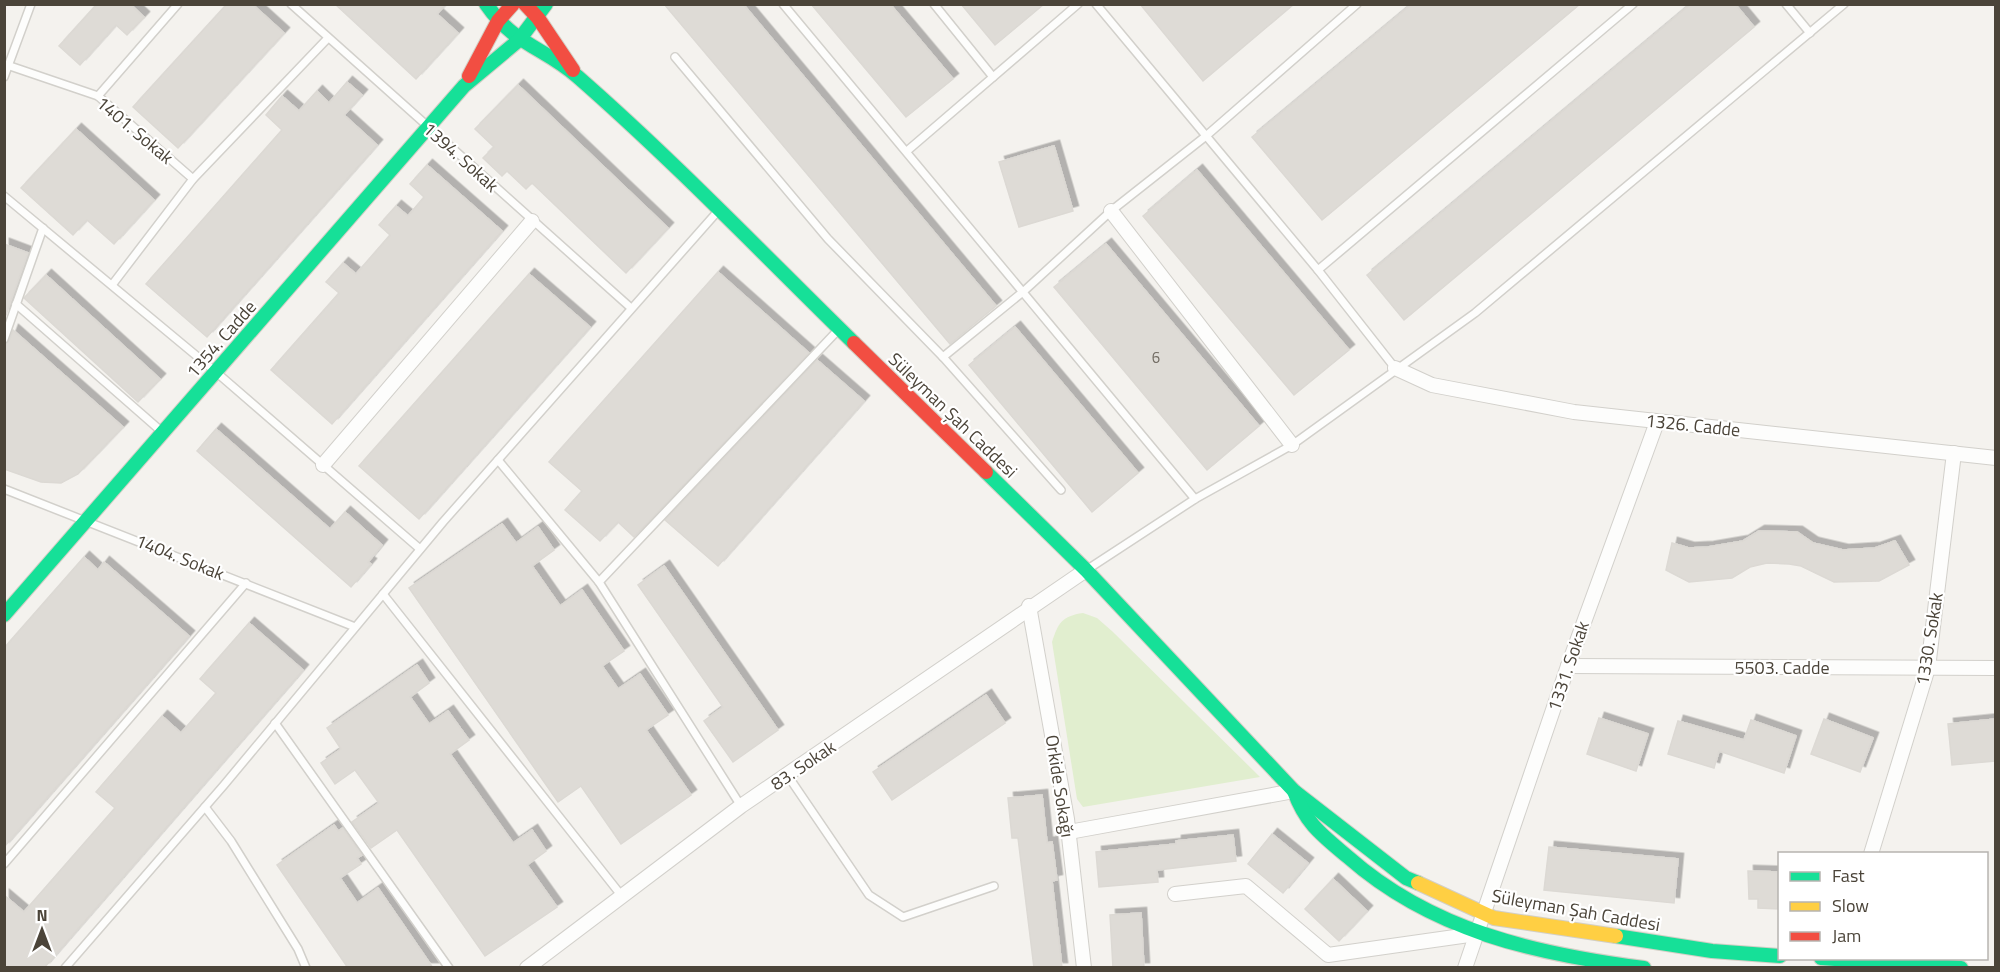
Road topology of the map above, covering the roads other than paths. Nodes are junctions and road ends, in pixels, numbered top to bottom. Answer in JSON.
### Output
{"nodes":[{"id":1,"x":31,"y":4,"type":"edge"},
{"id":2,"x":178,"y":4,"type":"edge"},
{"id":3,"x":291,"y":4,"type":"edge"},
{"id":4,"x":486,"y":4,"type":"edge"},
{"id":5,"x":513,"y":4,"type":"edge"},
{"id":6,"x":525,"y":4,"type":"edge"},
{"id":7,"x":546,"y":4,"type":"edge"},
{"id":8,"x":783,"y":4,"type":"edge"},
{"id":9,"x":934,"y":4,"type":"edge"},
{"id":10,"x":1078,"y":4,"type":"edge"},
{"id":11,"x":1096,"y":4,"type":"edge"},
{"id":12,"x":1357,"y":4,"type":"edge"},
{"id":13,"x":1633,"y":4,"type":"edge"},
{"id":14,"x":1786,"y":4,"type":"edge"},
{"id":15,"x":1844,"y":4,"type":"edge"},
{"id":16,"x":538,"y":18,"type":"junction"},
{"id":17,"x":498,"y":21,"type":"junction"},
{"id":18,"x":1810,"y":33,"type":"junction"},
{"id":19,"x":328,"y":38,"type":"junction"},
{"id":20,"x":519,"y":40,"type":"junction"},
{"id":21,"x":675,"y":57,"type":"dead end"},
{"id":22,"x":7,"y":65,"type":"edge"},
{"id":23,"x":576,"y":75,"type":"junction"},
{"id":24,"x":4,"y":77,"type":"edge"},
{"id":25,"x":993,"y":77,"type":"junction"},
{"id":26,"x":464,"y":86,"type":"junction"},
{"id":27,"x":98,"y":96,"type":"junction"},
{"id":28,"x":427,"y":127,"type":"junction"},
{"id":29,"x":1206,"y":136,"type":"junction"},
{"id":30,"x":907,"y":151,"type":"junction"},
{"id":31,"x":193,"y":179,"type":"junction"},
{"id":32,"x":4,"y":196,"type":"edge"},
{"id":33,"x":718,"y":210,"type":"junction"},
{"id":34,"x":1111,"y":212,"type":"junction"},
{"id":35,"x":532,"y":220,"type":"junction"},
{"id":36,"x":42,"y":228,"type":"junction"},
{"id":37,"x":1318,"y":270,"type":"junction"},
{"id":38,"x":112,"y":285,"type":"junction"},
{"id":39,"x":1024,"y":291,"type":"junction"},
{"id":40,"x":16,"y":304,"type":"junction"},
{"id":41,"x":631,"y":308,"type":"junction"},
{"id":42,"x":839,"y":329,"type":"junction"},
{"id":43,"x":4,"y":339,"type":"edge"},
{"id":44,"x":943,"y":357,"type":"junction"},
{"id":45,"x":1395,"y":368,"type":"junction"},
{"id":46,"x":216,"y":372,"type":"junction"},
{"id":47,"x":1657,"y":422,"type":"junction"},
{"id":48,"x":163,"y":433,"type":"junction"},
{"id":49,"x":1292,"y":445,"type":"junction"},
{"id":50,"x":1954,"y":453,"type":"junction"},
{"id":51,"x":1995,"y":458,"type":"edge"},
{"id":52,"x":498,"y":460,"type":"junction"},
{"id":53,"x":324,"y":465,"type":"junction"},
{"id":54,"x":4,"y":489,"type":"edge"},
{"id":55,"x":1061,"y":490,"type":"dead end"},
{"id":56,"x":1195,"y":499,"type":"junction"},
{"id":57,"x":87,"y":520,"type":"junction"},
{"id":58,"x":420,"y":549,"type":"junction"},
{"id":59,"x":1086,"y":570,"type":"junction"},
{"id":60,"x":599,"y":582,"type":"junction"},
{"id":61,"x":246,"y":583,"type":"junction"},
{"id":62,"x":383,"y":594,"type":"junction"},
{"id":63,"x":1029,"y":606,"type":"junction"},
{"id":64,"x":4,"y":615,"type":"edge"},
{"id":65,"x":355,"y":627,"type":"junction"},
{"id":66,"x":1568,"y":666,"type":"junction"},
{"id":67,"x":1928,"y":668,"type":"junction"},
{"id":68,"x":1995,"y":668,"type":"edge"},
{"id":69,"x":275,"y":723,"type":"junction"},
{"id":70,"x":788,"y":776,"type":"junction"},
{"id":71,"x":1294,"y":791,"type":"junction"},
{"id":72,"x":741,"y":806,"type":"junction"},
{"id":73,"x":205,"y":807,"type":"junction"},
{"id":74,"x":1068,"y":832,"type":"junction"},
{"id":75,"x":1872,"y":852,"type":"edge"},
{"id":76,"x":4,"y":864,"type":"edge"},
{"id":77,"x":994,"y":886,"type":"dead end"},
{"id":78,"x":1175,"y":894,"type":"dead end"},
{"id":79,"x":621,"y":896,"type":"junction"},
{"id":80,"x":1483,"y":913,"type":"junction"},
{"id":81,"x":1476,"y":934,"type":"junction"},
{"id":82,"x":1778,"y":956,"type":"edge"},
{"id":83,"x":1852,"y":960,"type":"edge"},
{"id":84,"x":65,"y":968,"type":"edge"},
{"id":85,"x":306,"y":968,"type":"edge"},
{"id":86,"x":449,"y":968,"type":"edge"},
{"id":87,"x":527,"y":968,"type":"edge"},
{"id":88,"x":1084,"y":968,"type":"edge"},
{"id":89,"x":1465,"y":968,"type":"edge"},
{"id":90,"x":1644,"y":968,"type":"edge"},
{"id":91,"x":1961,"y":968,"type":"edge"}],
"edges":[{"from":1,"to":22,"type":"lane"},
{"from":2,"to":27,"type":"lane"},
{"from":3,"to":19,"type":"lane","name":"1394. Sokak"},
{"from":4,"to":17,"type":"main road"},
{"from":5,"to":17,"type":"main road","name":"1354. Cadde"},
{"from":6,"to":16,"type":"main road"},
{"from":7,"to":16,"type":"main road","name":"1354. Cadde"},
{"from":8,"to":30,"type":"lane"},
{"from":9,"to":25,"type":"lane"},
{"from":10,"to":25,"type":"lane"},
{"from":11,"to":29,"type":"lane"},
{"from":12,"to":29,"type":"lane"},
{"from":13,"to":37,"type":"lane"},
{"from":14,"to":18,"type":"lane"},
{"from":15,"to":18,"type":"lane"},
{"from":16,"to":20,"type":"main road","name":"1354. Cadde"},
{"from":16,"to":23,"type":"main road"},
{"from":17,"to":20,"type":"main road"},
{"from":17,"to":26,"type":"main road","name":"1354. Cadde"},
{"from":18,"to":45,"type":"lane"},
{"from":19,"to":28,"type":"lane","name":"1394. Sokak"},
{"from":19,"to":31,"type":"lane"},
{"from":20,"to":23,"type":"main road"},
{"from":20,"to":26,"type":"main road","name":"1354. Cadde"},
{"from":21,"to":44,"type":"lane"},
{"from":22,"to":24,"type":"lane"},
{"from":22,"to":27,"type":"lane","name":"1401. Sokak"},
{"from":23,"to":33,"type":"main road","name":"Süleyman Şah Caddesi"},
{"from":25,"to":30,"type":"lane"},
{"from":26,"to":28,"type":"main road","name":"1354. Cadde"},
{"from":27,"to":31,"type":"lane","name":"1401. Sokak"},
{"from":28,"to":35,"type":"lane","name":"1394. Sokak"},
{"from":28,"to":46,"type":"main road","name":"1354. Cadde"},
{"from":29,"to":34,"type":"lane"},
{"from":29,"to":37,"type":"lane"},
{"from":30,"to":39,"type":"lane"},
{"from":31,"to":38,"type":"lane"},
{"from":32,"to":36,"type":"lane"},
{"from":33,"to":41,"type":"lane"},
{"from":33,"to":42,"type":"main road","name":"Süleyman Şah Caddesi"},
{"from":34,"to":39,"type":"lane"},
{"from":34,"to":49,"type":"street"},
{"from":35,"to":41,"type":"lane","name":"1394. Sokak"},
{"from":35,"to":53,"type":"street"},
{"from":36,"to":38,"type":"lane"},
{"from":36,"to":40,"type":"lane"},
{"from":37,"to":45,"type":"lane"},
{"from":38,"to":46,"type":"lane"},
{"from":39,"to":44,"type":"lane"},
{"from":39,"to":56,"type":"lane"},
{"from":40,"to":43,"type":"lane"},
{"from":40,"to":48,"type":"lane"},
{"from":41,"to":52,"type":"lane"},
{"from":42,"to":59,"type":"main road","name":"Süleyman Şah Caddesi"},
{"from":42,"to":60,"type":"lane"},
{"from":44,"to":55,"type":"lane"},
{"from":45,"to":47,"type":"street","name":"1326. Cadde"},
{"from":45,"to":49,"type":"lane"},
{"from":46,"to":48,"type":"main road","name":"1354. Cadde"},
{"from":46,"to":53,"type":"lane"},
{"from":47,"to":50,"type":"street","name":"1326. Cadde"},
{"from":47,"to":66,"type":"street","name":"1331. Sokak"},
{"from":48,"to":57,"type":"main road","name":"1354. Cadde"},
{"from":49,"to":56,"type":"lane"},
{"from":50,"to":51,"type":"street","name":"1326. Cadde"},
{"from":50,"to":67,"type":"street","name":"1330. Sokak"},
{"from":52,"to":58,"type":"lane"},
{"from":52,"to":60,"type":"lane"},
{"from":53,"to":58,"type":"lane"},
{"from":54,"to":57,"type":"lane","name":"1404. Sokak"},
{"from":56,"to":59,"type":"lane"},
{"from":57,"to":61,"type":"lane","name":"1404. Sokak"},
{"from":57,"to":64,"type":"main road","name":"1354. Cadde"},
{"from":58,"to":62,"type":"lane"},
{"from":59,"to":63,"type":"street","name":"83. Sokak"},
{"from":59,"to":71,"type":"main road","name":"Süleyman Şah Caddesi"},
{"from":60,"to":72,"type":"lane"},
{"from":61,"to":65,"type":"lane","name":"1404. Sokak"},
{"from":61,"to":76,"type":"lane"},
{"from":62,"to":65,"type":"lane"},
{"from":62,"to":79,"type":"lane"},
{"from":63,"to":70,"type":"street","name":"83. Sokak"},
{"from":63,"to":74,"type":"street","name":"Orkide Sokağı"},
{"from":65,"to":69,"type":"lane"},
{"from":66,"to":67,"type":"street","name":"5503. Cadde"},
{"from":66,"to":80,"type":"street","name":"1331. Sokak"},
{"from":67,"to":68,"type":"street","name":"5503. Cadde"},
{"from":67,"to":75,"type":"street","name":"1330. Sokak"},
{"from":69,"to":73,"type":"lane"},
{"from":69,"to":86,"type":"lane"},
{"from":70,"to":72,"type":"street","name":"83. Sokak"},
{"from":70,"to":77,"type":"lane"},
{"from":71,"to":74,"type":"street"},
{"from":71,"to":80,"type":"main road","name":"Süleyman Şah Caddesi"},
{"from":71,"to":81,"type":"main road","name":"Süleyman Şah Caddesi"},
{"from":72,"to":79,"type":"street","name":"83. Sokak"},
{"from":73,"to":84,"type":"lane"},
{"from":73,"to":85,"type":"lane"},
{"from":74,"to":88,"type":"street","name":"Orkide Sokağı"},
{"from":78,"to":81,"type":"street"},
{"from":79,"to":87,"type":"street","name":"83. Sokak"},
{"from":80,"to":81,"type":"street","name":"1331. Sokak"},
{"from":80,"to":82,"type":"main road","name":"Süleyman Şah Caddesi"},
{"from":81,"to":89,"type":"street","name":"1331. Sokak"},
{"from":81,"to":90,"type":"main road","name":"Süleyman Şah Caddesi"},
{"from":83,"to":91,"type":"main road"}]}
